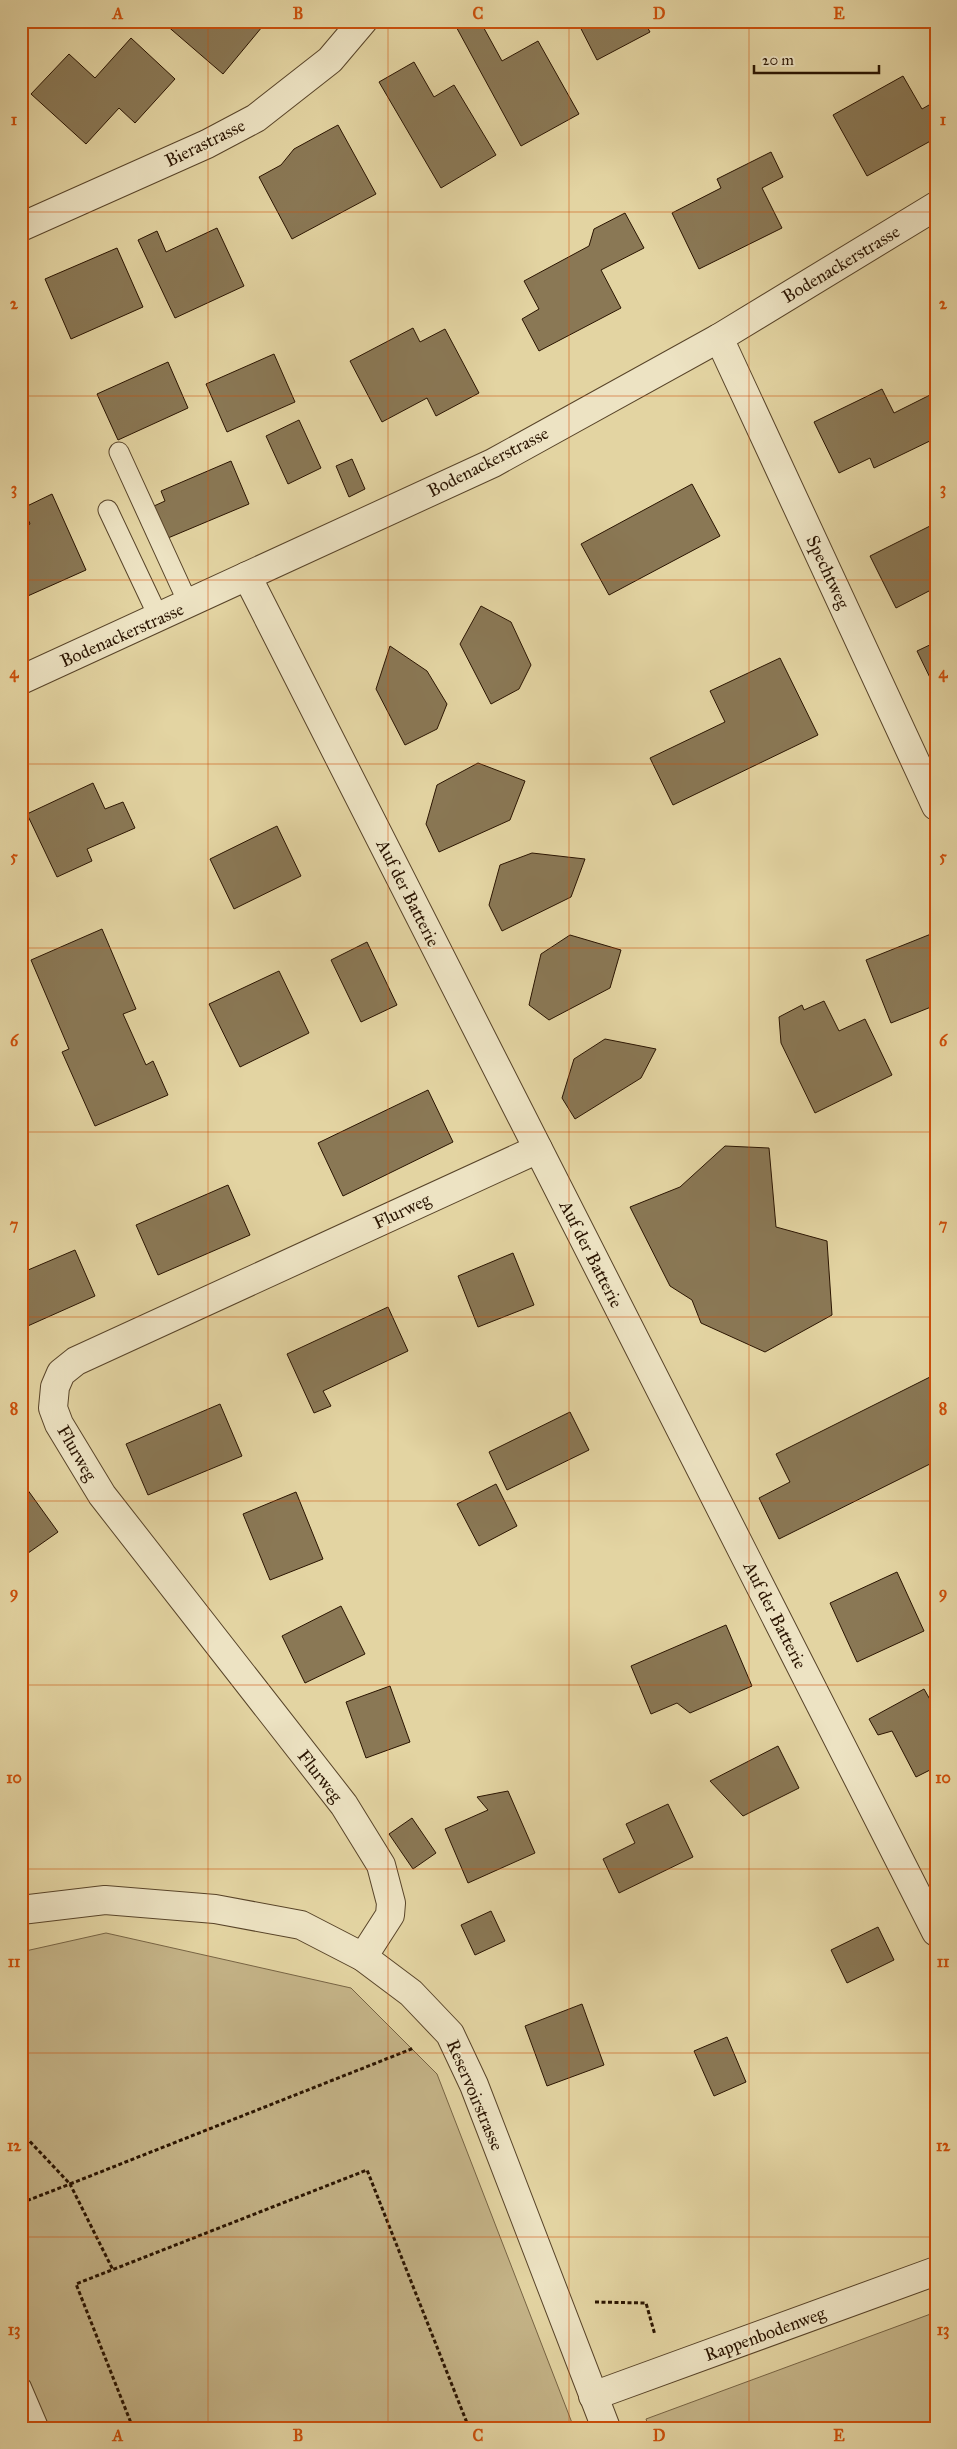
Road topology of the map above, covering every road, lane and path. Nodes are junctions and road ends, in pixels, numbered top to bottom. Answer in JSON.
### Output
{"nodes":[{"id":1,"x":363,"y":21,"type":"edge"},
{"id":2,"x":936,"y":206,"type":"edge"},
{"id":3,"x":21,"y":227,"type":"edge"},
{"id":4,"x":719,"y":338,"type":"junction"},
{"id":5,"x":119,"y":452,"type":"dead end"},
{"id":6,"x":108,"y":510,"type":"dead end"},
{"id":7,"x":246,"y":576,"type":"junction"},
{"id":8,"x":189,"y":604,"type":"junction"},
{"id":9,"x":159,"y":618,"type":"junction"},
{"id":10,"x":21,"y":680,"type":"edge"},
{"id":11,"x":936,"y":806,"type":"edge"},
{"id":12,"x":538,"y":1149,"type":"junction"},
{"id":13,"x":21,"y":1910,"type":"edge"},
{"id":14,"x":936,"y":1932,"type":"edge"},
{"id":15,"x":363,"y":1956,"type":"junction"},
{"id":16,"x":450,"y":2034,"type":"junction"},
{"id":17,"x":21,"y":2132,"type":"edge"},
{"id":18,"x":70,"y":2184,"type":"junction"},
{"id":19,"x":21,"y":2203,"type":"edge"},
{"id":20,"x":113,"y":2270,"type":"junction"},
{"id":21,"x":936,"y":2271,"type":"edge"},
{"id":22,"x":591,"y":2302,"type":"dead end"},
{"id":23,"x":657,"y":2344,"type":"dead end"},
{"id":24,"x":21,"y":2386,"type":"edge"},
{"id":25,"x":593,"y":2396,"type":"junction"},
{"id":26,"x":39,"y":2428,"type":"edge"},
{"id":27,"x":133,"y":2428,"type":"edge"},
{"id":28,"x":468,"y":2428,"type":"edge"},
{"id":29,"x":606,"y":2428,"type":"edge"}],
"edges":[{"from":1,"to":3,"type":"street","name":"Bierastrasse"},
{"from":2,"to":4,"type":"street","name":"Bodenackerstrasse"},
{"from":4,"to":7,"type":"street","name":"Bodenackerstrasse"},
{"from":4,"to":11,"type":"street","name":"Spechtweg"},
{"from":5,"to":8,"type":"lane"},
{"from":6,"to":9,"type":"lane"},
{"from":7,"to":8,"type":"street","name":"Bodenackerstrasse"},
{"from":7,"to":12,"type":"street","name":"Auf der Batterie"},
{"from":8,"to":9,"type":"street","name":"Bodenackerstrasse"},
{"from":9,"to":10,"type":"street","name":"Bodenackerstrasse"},
{"from":12,"to":14,"type":"street","name":"Auf der Batterie"},
{"from":12,"to":15,"type":"street","name":"Flurweg"},
{"from":13,"to":15,"type":"street","name":"Reservoirstrasse"},
{"from":15,"to":16,"type":"street","name":"Reservoirstrasse"},
{"from":16,"to":18,"type":"path"},
{"from":16,"to":25,"type":"street","name":"Reservoirstrasse"},
{"from":17,"to":18,"type":"path"},
{"from":18,"to":19,"type":"path"},
{"from":18,"to":20,"type":"path"},
{"from":20,"to":27,"type":"path"},
{"from":20,"to":28,"type":"path"},
{"from":21,"to":25,"type":"street","name":"Rappenbodenweg"},
{"from":22,"to":23,"type":"path"},
{"from":24,"to":26,"type":"lane"},
{"from":25,"to":29,"type":"street","name":"Reservoirstrasse"}]}
